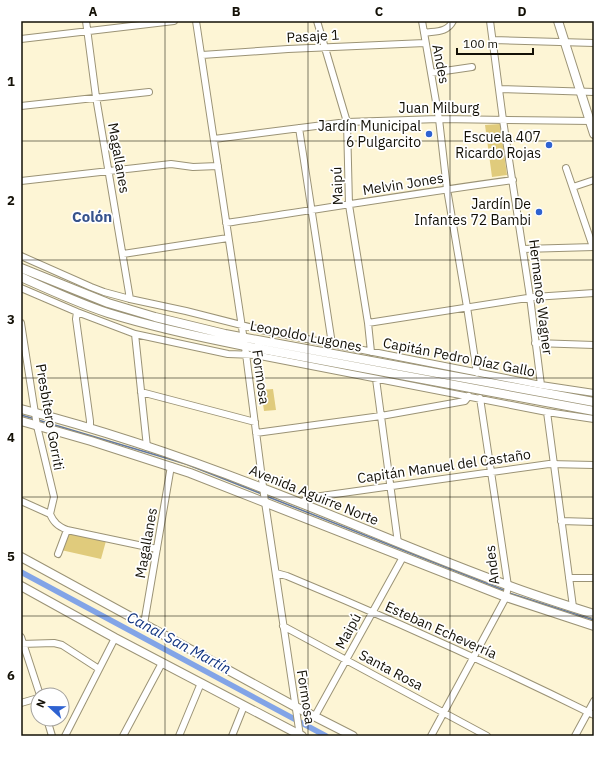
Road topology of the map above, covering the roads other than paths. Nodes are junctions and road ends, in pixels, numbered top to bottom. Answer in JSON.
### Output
{"nodes":[{"id":1,"x":86,"y":21,"type":"edge"},
{"id":2,"x":174,"y":21,"type":"edge"},
{"id":3,"x":196,"y":21,"type":"edge"},
{"id":4,"x":317,"y":21,"type":"edge"},
{"id":5,"x":422,"y":21,"type":"edge"},
{"id":6,"x":453,"y":21,"type":"edge"},
{"id":7,"x":490,"y":21,"type":"edge"},
{"id":8,"x":558,"y":21,"type":"edge"},
{"id":9,"x":87,"y":32,"type":"junction"},
{"id":10,"x":424,"y":33,"type":"junction"},
{"id":11,"x":21,"y":39,"type":"edge"},
{"id":12,"x":493,"y":40,"type":"junction"},
{"id":13,"x":425,"y":43,"type":"junction"},
{"id":14,"x":565,"y":43,"type":"junction"},
{"id":15,"x":594,"y":43,"type":"edge"},
{"id":16,"x":325,"y":48,"type":"junction"},
{"id":17,"x":202,"y":55,"type":"junction"},
{"id":18,"x":472,"y":67,"type":"dead end"},
{"id":19,"x":431,"y":72,"type":"junction"},
{"id":20,"x":499,"y":90,"type":"junction"},
{"id":21,"x":580,"y":91,"type":"junction"},
{"id":22,"x":149,"y":92,"type":"dead end"},
{"id":23,"x":594,"y":92,"type":"edge"},
{"id":24,"x":96,"y":97,"type":"junction"},
{"id":25,"x":21,"y":106,"type":"edge"},
{"id":26,"x":439,"y":119,"type":"junction"},
{"id":27,"x":504,"y":120,"type":"junction"},
{"id":28,"x":592,"y":121,"type":"edge"},
{"id":29,"x":347,"y":122,"type":"junction"},
{"id":30,"x":299,"y":128,"type":"junction"},
{"id":31,"x":594,"y":134,"type":"edge"},
{"id":32,"x":214,"y":139,"type":"junction"},
{"id":33,"x":218,"y":166,"type":"junction"},
{"id":34,"x":566,"y":168,"type":"dead end"},
{"id":35,"x":109,"y":171,"type":"junction"},
{"id":36,"x":513,"y":180,"type":"junction"},
{"id":37,"x":594,"y":180,"type":"edge"},
{"id":38,"x":21,"y":181,"type":"edge"},
{"id":39,"x":572,"y":187,"type":"junction"},
{"id":40,"x":447,"y":189,"type":"junction"},
{"id":41,"x":350,"y":205,"type":"junction"},
{"id":42,"x":312,"y":211,"type":"junction"},
{"id":43,"x":226,"y":223,"type":"junction"},
{"id":44,"x":228,"y":238,"type":"junction"},
{"id":45,"x":593,"y":247,"type":"edge"},
{"id":46,"x":523,"y":249,"type":"junction"},
{"id":47,"x":123,"y":254,"type":"junction"},
{"id":48,"x":21,"y":256,"type":"edge"},
{"id":49,"x":21,"y":268,"type":"edge"},
{"id":50,"x":21,"y":277,"type":"edge"},
{"id":51,"x":21,"y":288,"type":"edge"},
{"id":52,"x":594,"y":293,"type":"edge"},
{"id":53,"x":530,"y":297,"type":"junction"},
{"id":54,"x":130,"y":299,"type":"junction"},
{"id":55,"x":467,"y":307,"type":"junction"},
{"id":56,"x":77,"y":312,"type":"junction"},
{"id":57,"x":21,"y":323,"type":"edge"},
{"id":58,"x":368,"y":323,"type":"junction"},
{"id":59,"x":241,"y":325,"type":"junction"},
{"id":60,"x":135,"y":334,"type":"junction"},
{"id":61,"x":243,"y":338,"type":"junction"},
{"id":62,"x":535,"y":343,"type":"junction"},
{"id":63,"x":332,"y":344,"type":"junction"},
{"id":64,"x":594,"y":346,"type":"edge"},
{"id":65,"x":23,"y":347,"type":"edge"},
{"id":66,"x":245,"y":350,"type":"junction"},
{"id":67,"x":370,"y":352,"type":"junction"},
{"id":68,"x":477,"y":373,"type":"junction"},
{"id":69,"x":376,"y":379,"type":"junction"},
{"id":70,"x":541,"y":386,"type":"junction"},
{"id":71,"x":141,"y":392,"type":"junction"},
{"id":72,"x":594,"y":393,"type":"edge"},
{"id":73,"x":469,"y":396,"type":"junction"},
{"id":74,"x":480,"y":398,"type":"junction"},
{"id":75,"x":594,"y":402,"type":"edge"},
{"id":76,"x":21,"y":409,"type":"edge"},
{"id":77,"x":594,"y":411,"type":"edge"},
{"id":78,"x":547,"y":412,"type":"junction"},
{"id":79,"x":381,"y":416,"type":"junction"},
{"id":80,"x":36,"y":419,"type":"junction"},
{"id":81,"x":594,"y":420,"type":"edge"},
{"id":82,"x":21,"y":421,"type":"edge"},
{"id":83,"x":254,"y":422,"type":"junction"},
{"id":84,"x":90,"y":428,"type":"junction"},
{"id":85,"x":256,"y":433,"type":"junction"},
{"id":86,"x":147,"y":447,"type":"junction"},
{"id":87,"x":554,"y":464,"type":"junction"},
{"id":88,"x":594,"y":465,"type":"edge"},
{"id":89,"x":171,"y":466,"type":"junction"},
{"id":90,"x":492,"y":473,"type":"junction"},
{"id":91,"x":390,"y":486,"type":"junction"},
{"id":92,"x":264,"y":495,"type":"junction"},
{"id":93,"x":21,"y":501,"type":"edge"},
{"id":94,"x":299,"y":502,"type":"junction"},
{"id":95,"x":50,"y":514,"type":"junction"},
{"id":96,"x":561,"y":521,"type":"junction"},
{"id":97,"x":594,"y":522,"type":"edge"},
{"id":98,"x":67,"y":530,"type":"junction"},
{"id":99,"x":398,"y":543,"type":"junction"},
{"id":100,"x":157,"y":550,"type":"junction"},
{"id":101,"x":58,"y":554,"type":"dead end"},
{"id":102,"x":21,"y":557,"type":"edge"},
{"id":103,"x":402,"y":557,"type":"junction"},
{"id":104,"x":276,"y":573,"type":"junction"},
{"id":105,"x":569,"y":578,"type":"junction"},
{"id":106,"x":594,"y":578,"type":"edge"},
{"id":107,"x":21,"y":586,"type":"edge"},
{"id":108,"x":507,"y":592,"type":"junction"},
{"id":109,"x":573,"y":608,"type":"junction"},
{"id":110,"x":372,"y":612,"type":"junction"},
{"id":111,"x":594,"y":614,"type":"edge"},
{"id":112,"x":144,"y":624,"type":"junction"},
{"id":113,"x":283,"y":626,"type":"junction"},
{"id":114,"x":594,"y":626,"type":"edge"},
{"id":115,"x":115,"y":638,"type":"junction"},
{"id":116,"x":22,"y":641,"type":"edge"},
{"id":117,"x":474,"y":657,"type":"junction"},
{"id":118,"x":346,"y":660,"type":"junction"},
{"id":119,"x":162,"y":663,"type":"junction"},
{"id":120,"x":99,"y":669,"type":"junction"},
{"id":121,"x":201,"y":683,"type":"junction"},
{"id":122,"x":37,"y":687,"type":"edge"},
{"id":123,"x":594,"y":701,"type":"edge"},
{"id":124,"x":244,"y":706,"type":"junction"},
{"id":125,"x":295,"y":710,"type":"junction"},
{"id":126,"x":444,"y":713,"type":"junction"},
{"id":127,"x":591,"y":713,"type":"edge"},
{"id":128,"x":315,"y":716,"type":"junction"},
{"id":129,"x":65,"y":736,"type":"edge"},
{"id":130,"x":123,"y":736,"type":"edge"},
{"id":131,"x":179,"y":736,"type":"edge"},
{"id":132,"x":232,"y":736,"type":"edge"},
{"id":133,"x":300,"y":736,"type":"edge"},
{"id":134,"x":353,"y":736,"type":"edge"},
{"id":135,"x":431,"y":736,"type":"edge"},
{"id":136,"x":487,"y":736,"type":"edge"},
{"id":137,"x":575,"y":736,"type":"edge"}],
"edges":[{"from":1,"to":9,"type":"street","name":"Magallanes"},
{"from":2,"to":9,"type":"street"},
{"from":3,"to":17,"type":"street","name":"Formosa"},
{"from":4,"to":16,"type":"street","name":"Maipú"},
{"from":5,"to":10,"type":"street","name":"Andes"},
{"from":6,"to":10,"type":"street"},
{"from":7,"to":12,"type":"street","name":"Hermanos Wagner"},
{"from":8,"to":14,"type":"main road"},
{"from":9,"to":11,"type":"street"},
{"from":9,"to":24,"type":"street","name":"Magallanes"},
{"from":10,"to":13,"type":"street","name":"Andes"},
{"from":12,"to":14,"type":"street"},
{"from":12,"to":20,"type":"street","name":"Hermanos Wagner"},
{"from":13,"to":16,"type":"street","name":"Pasaje 1"},
{"from":13,"to":19,"type":"street","name":"Andes"},
{"from":14,"to":15,"type":"street"},
{"from":14,"to":21,"type":"main road"},
{"from":16,"to":17,"type":"street","name":"Pasaje 1"},
{"from":16,"to":29,"type":"street","name":"Maipú"},
{"from":17,"to":32,"type":"street","name":"Formosa"},
{"from":18,"to":19,"type":"street"},
{"from":19,"to":26,"type":"street","name":"Andes"},
{"from":20,"to":21,"type":"street"},
{"from":20,"to":27,"type":"street","name":"Hermanos Wagner"},
{"from":21,"to":23,"type":"street"},
{"from":21,"to":28,"type":"main road"},
{"from":22,"to":24,"type":"street"},
{"from":24,"to":25,"type":"street"},
{"from":24,"to":35,"type":"street","name":"Magallanes"},
{"from":26,"to":27,"type":"street","name":"Juan Milburg"},
{"from":26,"to":29,"type":"street","name":"Juan Milburg"},
{"from":26,"to":40,"type":"street","name":"Andes"},
{"from":27,"to":28,"type":"street","name":"Juan Milburg"},
{"from":27,"to":36,"type":"street","name":"Hermanos Wagner"},
{"from":28,"to":31,"type":"main road"},
{"from":29,"to":30,"type":"street","name":"Juan Milburg"},
{"from":29,"to":41,"type":"street","name":"Maipú"},
{"from":30,"to":32,"type":"street","name":"Juan Milburg"},
{"from":30,"to":42,"type":"street"},
{"from":32,"to":33,"type":"street","name":"Formosa"},
{"from":33,"to":35,"type":"street"},
{"from":33,"to":43,"type":"street","name":"Formosa"},
{"from":34,"to":39,"type":"street"},
{"from":35,"to":38,"type":"street"},
{"from":35,"to":47,"type":"street","name":"Magallanes"},
{"from":36,"to":40,"type":"street","name":"Melvin Jones"},
{"from":36,"to":46,"type":"street","name":"Hermanos Wagner"},
{"from":37,"to":39,"type":"street"},
{"from":39,"to":45,"type":"street"},
{"from":40,"to":41,"type":"street","name":"Melvin Jones"},
{"from":40,"to":55,"type":"street","name":"Andes"},
{"from":41,"to":42,"type":"street","name":"Melvin Jones"},
{"from":41,"to":58,"type":"street","name":"Maipú"},
{"from":42,"to":43,"type":"street","name":"Melvin Jones"},
{"from":42,"to":63,"type":"street"},
{"from":43,"to":44,"type":"street","name":"Formosa"},
{"from":44,"to":47,"type":"street"},
{"from":44,"to":59,"type":"street","name":"Formosa"},
{"from":45,"to":46,"type":"street"},
{"from":46,"to":53,"type":"street","name":"Hermanos Wagner"},
{"from":47,"to":54,"type":"street","name":"Magallanes"},
{"from":48,"to":54,"type":"street","name":"Capitán Pedro Díaz Gallo"},
{"from":49,"to":61,"type":"main road","name":"Leopoldo Lugones"},
{"from":50,"to":66,"type":"main road","name":"Leopoldo Lugones"},
{"from":51,"to":56,"type":"street"},
{"from":52,"to":53,"type":"street"},
{"from":53,"to":55,"type":"street"},
{"from":53,"to":62,"type":"street","name":"Hermanos Wagner"},
{"from":54,"to":59,"type":"street","name":"Capitán Pedro Díaz Gallo"},
{"from":55,"to":58,"type":"street"},
{"from":55,"to":68,"type":"street","name":"Andes"},
{"from":56,"to":60,"type":"street"},
{"from":56,"to":84,"type":"street"},
{"from":57,"to":65,"type":"street","name":"Presbítero Gorriti"},
{"from":58,"to":67,"type":"street","name":"Maipú"},
{"from":59,"to":61,"type":"street","name":"Formosa"},
{"from":59,"to":63,"type":"street","name":"Capitán Pedro Díaz Gallo"},
{"from":60,"to":66,"type":"street"},
{"from":60,"to":71,"type":"street"},
{"from":61,"to":66,"type":"street","name":"Formosa"},
{"from":61,"to":75,"type":"main road","name":"Leopoldo Lugones"},
{"from":62,"to":64,"type":"street"},
{"from":62,"to":70,"type":"street","name":"Hermanos Wagner"},
{"from":63,"to":67,"type":"street","name":"Capitán Pedro Díaz Gallo"},
{"from":65,"to":80,"type":"street","name":"Presbítero Gorriti"},
{"from":66,"to":69,"type":"street"},
{"from":66,"to":77,"type":"main road","name":"Leopoldo Lugones"},
{"from":66,"to":83,"type":"street","name":"Formosa"},
{"from":67,"to":68,"type":"street","name":"Capitán Pedro Díaz Gallo"},
{"from":68,"to":70,"type":"street","name":"Capitán Pedro Díaz Gallo"},
{"from":69,"to":73,"type":"street"},
{"from":69,"to":79,"type":"street"},
{"from":70,"to":72,"type":"street","name":"Capitán Pedro Díaz Gallo"},
{"from":71,"to":83,"type":"street"},
{"from":71,"to":86,"type":"street"},
{"from":73,"to":74,"type":"street"},
{"from":73,"to":79,"type":"street"},
{"from":74,"to":78,"type":"street"},
{"from":74,"to":90,"type":"street","name":"Andes"},
{"from":76,"to":80,"type":"main road","name":"Avenida Aguirre Norte"},
{"from":78,"to":81,"type":"street"},
{"from":78,"to":87,"type":"street"},
{"from":79,"to":85,"type":"street"},
{"from":79,"to":91,"type":"street"},
{"from":80,"to":82,"type":"main road","name":"Avenida Aguirre Norte"},
{"from":80,"to":84,"type":"main road","name":"Avenida Aguirre Norte"},
{"from":80,"to":89,"type":"main road","name":"Avenida Aguirre Norte"},
{"from":80,"to":95,"type":"street","name":"Presbítero Gorriti"},
{"from":83,"to":85,"type":"street","name":"Formosa"},
{"from":84,"to":86,"type":"main road","name":"Avenida Aguirre Norte"},
{"from":85,"to":92,"type":"street","name":"Formosa"},
{"from":86,"to":92,"type":"main road","name":"Avenida Aguirre Norte"},
{"from":87,"to":88,"type":"street","name":"Capitán Manuel del Castaño"},
{"from":87,"to":90,"type":"street","name":"Capitán Manuel del Castaño"},
{"from":87,"to":96,"type":"street"},
{"from":89,"to":92,"type":"main road","name":"Avenida Aguirre Norte"},
{"from":89,"to":100,"type":"street","name":"Magallanes"},
{"from":90,"to":91,"type":"street","name":"Capitán Manuel del Castaño"},
{"from":90,"to":108,"type":"street","name":"Andes"},
{"from":91,"to":94,"type":"street","name":"Capitán Manuel del Castaño"},
{"from":91,"to":99,"type":"street"},
{"from":92,"to":94,"type":"main road","name":"Avenida Aguirre Norte"},
{"from":92,"to":103,"type":"main road","name":"Avenida Aguirre Norte"},
{"from":92,"to":104,"type":"street","name":"Formosa"},
{"from":93,"to":95,"type":"street"},
{"from":94,"to":99,"type":"main road","name":"Avenida Aguirre Norte"},
{"from":95,"to":98,"type":"street"},
{"from":96,"to":97,"type":"street"},
{"from":96,"to":105,"type":"street"},
{"from":98,"to":100,"type":"street"},
{"from":98,"to":101,"type":"street"},
{"from":99,"to":108,"type":"main road","name":"Avenida Aguirre Norte"},
{"from":100,"to":112,"type":"street","name":"Magallanes"},
{"from":102,"to":112,"type":"main road"},
{"from":103,"to":108,"type":"main road","name":"Avenida Aguirre Norte"},
{"from":103,"to":110,"type":"street","name":"Maipú"},
{"from":104,"to":110,"type":"street","name":"Esteban Echeverría"},
{"from":104,"to":113,"type":"street","name":"Formosa"},
{"from":105,"to":106,"type":"street"},
{"from":105,"to":109,"type":"street"},
{"from":107,"to":115,"type":"main road"},
{"from":108,"to":109,"type":"main road","name":"Avenida Aguirre Norte"},
{"from":108,"to":114,"type":"main road","name":"Avenida Aguirre Norte"},
{"from":108,"to":117,"type":"street","name":"Andes"},
{"from":109,"to":111,"type":"main road","name":"Avenida Aguirre Norte"},
{"from":110,"to":117,"type":"street","name":"Esteban Echeverría"},
{"from":110,"to":118,"type":"street","name":"Maipú"},
{"from":112,"to":125,"type":"main road"},
{"from":113,"to":118,"type":"street","name":"Santa Rosa"},
{"from":113,"to":125,"type":"street","name":"Formosa"},
{"from":115,"to":119,"type":"main road"},
{"from":115,"to":120,"type":"street"},
{"from":116,"to":120,"type":"street"},
{"from":116,"to":122,"type":"street"},
{"from":117,"to":126,"type":"street","name":"Andes"},
{"from":117,"to":127,"type":"street","name":"Esteban Echeverría"},
{"from":118,"to":126,"type":"street","name":"Santa Rosa"},
{"from":118,"to":128,"type":"street","name":"Maipú"},
{"from":119,"to":121,"type":"main road"},
{"from":119,"to":130,"type":"street"},
{"from":120,"to":129,"type":"street"},
{"from":121,"to":124,"type":"main road"},
{"from":121,"to":131,"type":"street"},
{"from":123,"to":127,"type":"street"},
{"from":124,"to":132,"type":"street"},
{"from":124,"to":133,"type":"main road"},
{"from":125,"to":128,"type":"main road"},
{"from":125,"to":133,"type":"street","name":"Formosa"},
{"from":126,"to":135,"type":"street","name":"Andes"},
{"from":126,"to":136,"type":"street","name":"Santa Rosa"},
{"from":127,"to":137,"type":"street"},
{"from":128,"to":134,"type":"main road"}]}
